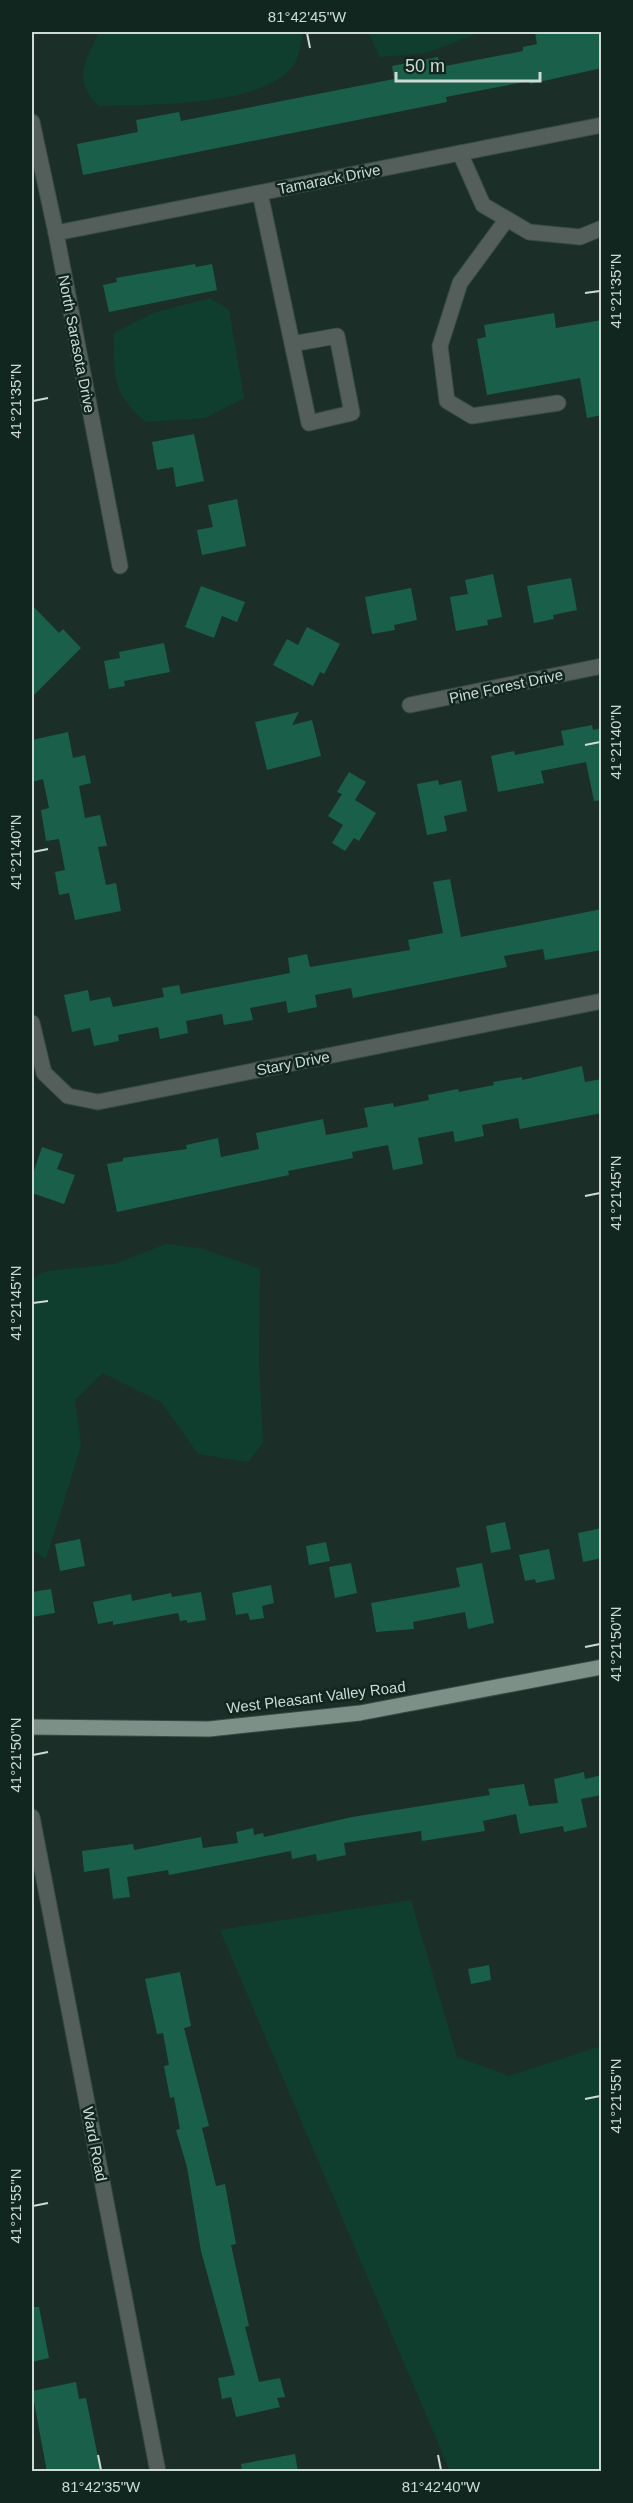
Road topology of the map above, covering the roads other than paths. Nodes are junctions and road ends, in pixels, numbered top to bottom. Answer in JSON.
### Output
{"nodes":[{"id":1,"x":32,"y":122,"type":"edge"},
{"id":2,"x":602,"y":125,"type":"edge"},
{"id":3,"x":460,"y":153,"type":"junction"},
{"id":4,"x":260,"y":193,"type":"junction"},
{"id":5,"x":507,"y":219,"type":"junction"},
{"id":6,"x":602,"y":228,"type":"edge"},
{"id":7,"x":56,"y":233,"type":"junction"},
{"id":8,"x":292,"y":344,"type":"junction"},
{"id":9,"x":558,"y":403,"type":"dead end"},
{"id":10,"x":120,"y":566,"type":"dead end"},
{"id":11,"x":602,"y":666,"type":"edge"},
{"id":12,"x":410,"y":705,"type":"dead end"},
{"id":13,"x":602,"y":1001,"type":"edge"},
{"id":14,"x":32,"y":1023,"type":"edge"},
{"id":15,"x":602,"y":1667,"type":"edge"},
{"id":16,"x":32,"y":1727,"type":"edge"},
{"id":17,"x":32,"y":1817,"type":"edge"},
{"id":18,"x":158,"y":2472,"type":"edge"}],
"edges":[{"from":1,"to":7,"type":"street","name":"North Sarasota Drive"},
{"from":2,"to":3,"type":"street","name":"Tamarack Drive"},
{"from":3,"to":4,"type":"street","name":"Tamarack Drive"},
{"from":3,"to":5,"type":"street"},
{"from":4,"to":7,"type":"street","name":"Tamarack Drive"},
{"from":4,"to":8,"type":"street"},
{"from":5,"to":6,"type":"street"},
{"from":5,"to":9,"type":"street"},
{"from":7,"to":10,"type":"street","name":"North Sarasota Drive"},
{"from":8,"to":8,"type":"street"},
{"from":11,"to":12,"type":"street","name":"Pine Forest Drive"},
{"from":13,"to":14,"type":"street","name":"Stary Drive"},
{"from":15,"to":16,"type":"main road","name":"West Pleasant Valley Road"},
{"from":17,"to":18,"type":"street","name":"Ward Road"}]}
